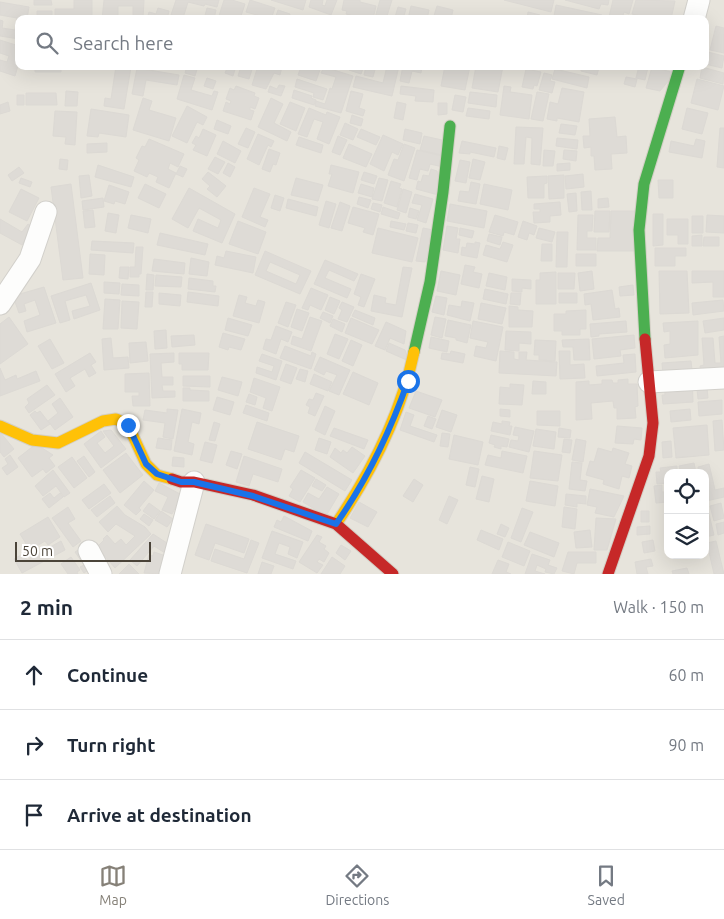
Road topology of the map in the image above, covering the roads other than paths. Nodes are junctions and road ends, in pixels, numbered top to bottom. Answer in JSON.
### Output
{"nodes":[{"id":1,"x":699,"y":0,"type":"edge"},
{"id":2,"x":695,"y":15,"type":"edge"},
{"id":3,"x":679,"y":70,"type":"edge"},
{"id":4,"x":450,"y":126,"type":"dead end"},
{"id":5,"x":46,"y":212,"type":"dead end"},
{"id":6,"x":0,"y":304,"type":"edge"},
{"id":7,"x":724,"y":378,"type":"edge"},
{"id":8,"x":649,"y":382,"type":"junction"},
{"id":9,"x":0,"y":426,"type":"edge"},
{"id":10,"x":194,"y":482,"type":"junction"},
{"id":11,"x":336,"y":524,"type":"junction"},
{"id":12,"x":89,"y":551,"type":"dead end"},
{"id":13,"x":101,"y":574,"type":"edge"},
{"id":14,"x":170,"y":574,"type":"edge"},
{"id":15,"x":393,"y":574,"type":"edge"},
{"id":16,"x":608,"y":574,"type":"edge"}],
"edges":[{"from":1,"to":2,"type":"street"},
{"from":3,"to":8,"type":"street"},
{"from":4,"to":11,"type":"street"},
{"from":5,"to":6,"type":"street"},
{"from":7,"to":8,"type":"street"},
{"from":8,"to":16,"type":"street"},
{"from":9,"to":10,"type":"street"},
{"from":10,"to":11,"type":"street"},
{"from":10,"to":14,"type":"street"},
{"from":11,"to":15,"type":"street"},
{"from":12,"to":13,"type":"street"}]}
